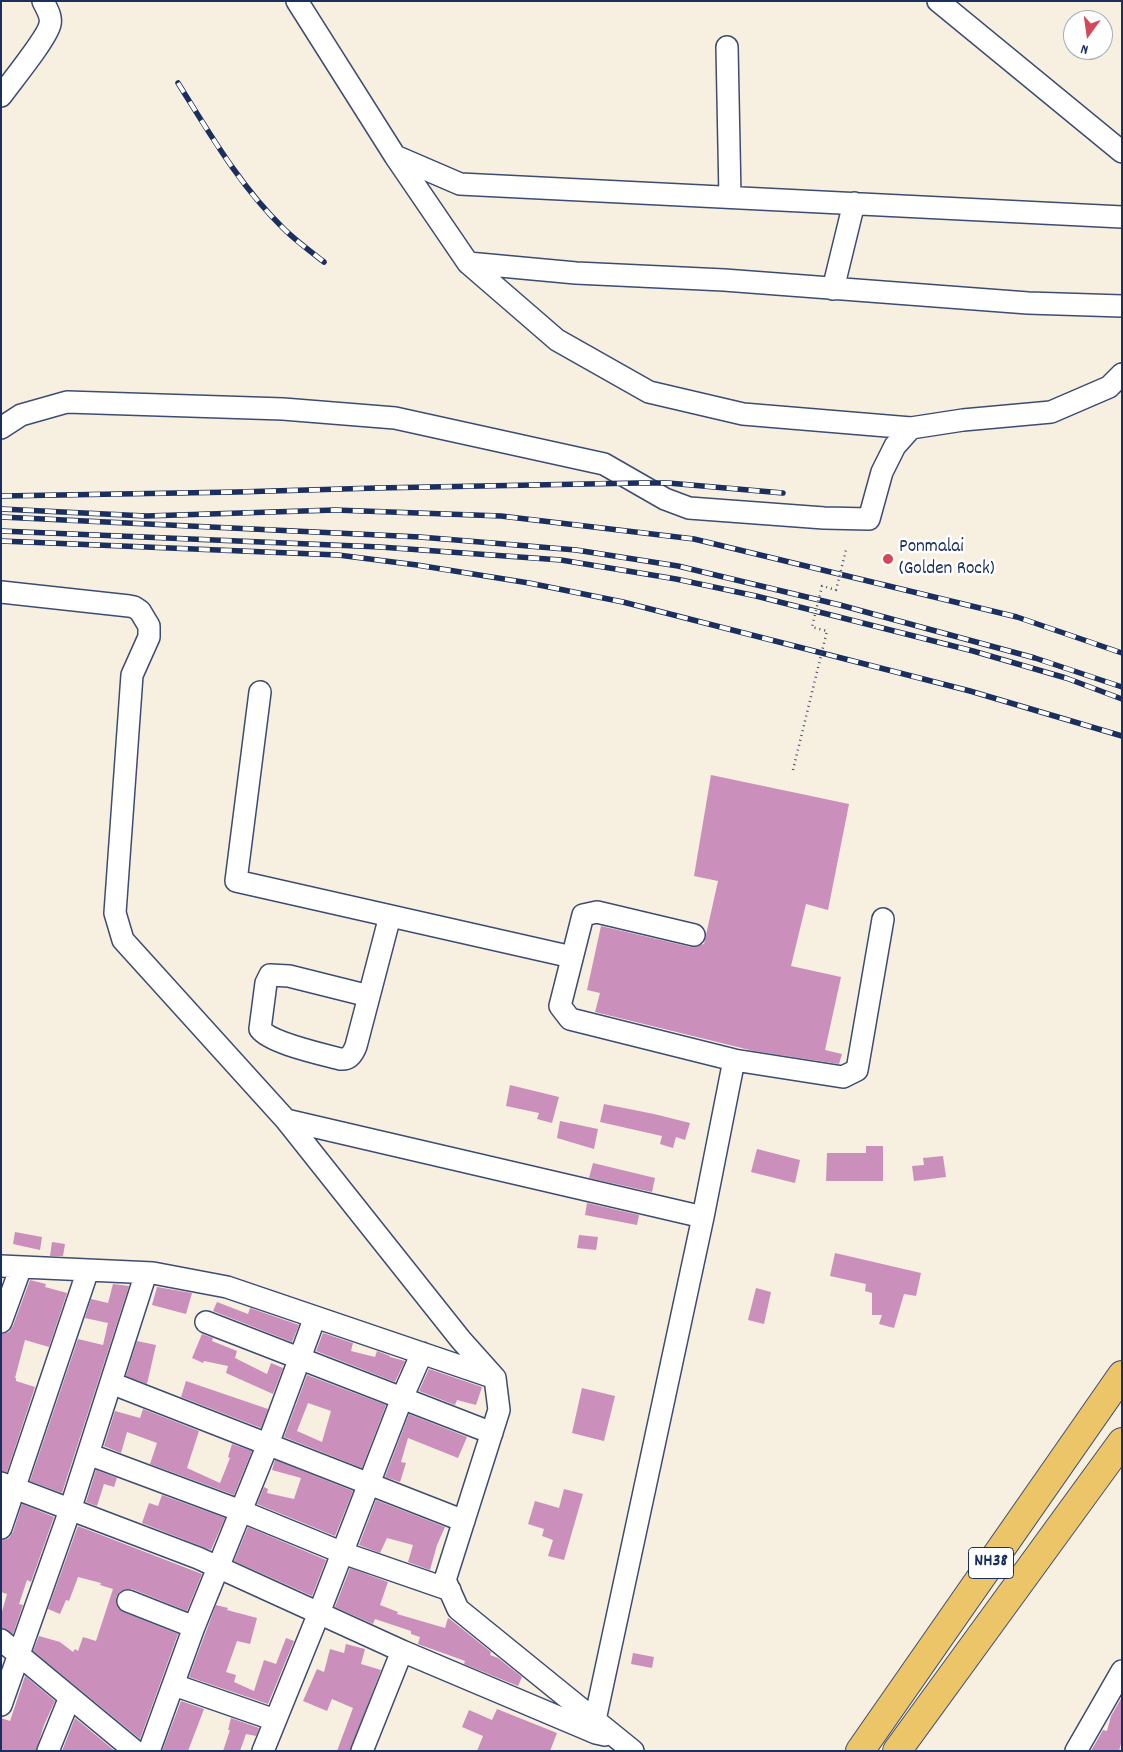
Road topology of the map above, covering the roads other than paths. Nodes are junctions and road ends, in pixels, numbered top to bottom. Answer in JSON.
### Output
{"nodes":[{"id":1,"x":43,"y":1,"type":"edge"},
{"id":2,"x":297,"y":1,"type":"edge"},
{"id":3,"x":938,"y":1,"type":"edge"},
{"id":4,"x":728,"y":47,"type":"dead end"},
{"id":5,"x":1,"y":96,"type":"edge"},
{"id":6,"x":1122,"y":152,"type":"edge"},
{"id":7,"x":395,"y":156,"type":"junction"},
{"id":8,"x":730,"y":197,"type":"junction"},
{"id":9,"x":854,"y":203,"type":"junction"},
{"id":10,"x":1122,"y":217,"type":"edge"},
{"id":11,"x":468,"y":263,"type":"junction"},
{"id":12,"x":833,"y":289,"type":"junction"},
{"id":13,"x":1122,"y":306,"type":"edge"},
{"id":14,"x":1122,"y":374,"type":"edge"},
{"id":15,"x":1,"y":428,"type":"edge"},
{"id":16,"x":911,"y":428,"type":"junction"},
{"id":17,"x":1,"y":592,"type":"edge"},
{"id":18,"x":260,"y":692,"type":"dead end"},
{"id":19,"x":390,"y":916,"type":"junction"},
{"id":20,"x":883,"y":919,"type":"dead end"},
{"id":21,"x":694,"y":935,"type":"dead end"},
{"id":22,"x":572,"y":957,"type":"junction"},
{"id":23,"x":369,"y":996,"type":"junction"},
{"id":24,"x":734,"y":1060,"type":"junction"},
{"id":25,"x":286,"y":1120,"type":"junction"},
{"id":26,"x":704,"y":1217,"type":"junction"},
{"id":27,"x":11,"y":1267,"type":"edge"},
{"id":28,"x":88,"y":1270,"type":"junction"},
{"id":29,"x":146,"y":1273,"type":"junction"},
{"id":30,"x":315,"y":1317,"type":"junction"},
{"id":31,"x":1,"y":1322,"type":"edge"},
{"id":32,"x":206,"y":1322,"type":"dead end"},
{"id":33,"x":422,"y":1353,"type":"junction"},
{"id":34,"x":300,"y":1358,"type":"junction"},
{"id":35,"x":1122,"y":1375,"type":"edge"},
{"id":36,"x":495,"y":1378,"type":"junction"},
{"id":37,"x":110,"y":1383,"type":"junction"},
{"id":38,"x":402,"y":1398,"type":"junction"},
{"id":39,"x":492,"y":1433,"type":"junction"},
{"id":40,"x":1122,"y":1442,"type":"edge"},
{"id":41,"x":268,"y":1444,"type":"junction"},
{"id":42,"x":88,"y":1454,"type":"junction"},
{"id":43,"x":370,"y":1484,"type":"junction"},
{"id":44,"x":8,"y":1486,"type":"edge"},
{"id":45,"x":70,"y":1510,"type":"junction"},
{"id":46,"x":241,"y":1511,"type":"junction"},
{"id":47,"x":464,"y":1520,"type":"junction"},
{"id":48,"x":1,"y":1528,"type":"edge"},
{"id":49,"x":343,"y":1553,"type":"junction"},
{"id":50,"x":219,"y":1567,"type":"junction"},
{"id":51,"x":450,"y":1590,"type":"junction"},
{"id":52,"x":128,"y":1601,"type":"dead end"},
{"id":53,"x":319,"y":1613,"type":"junction"},
{"id":54,"x":194,"y":1627,"type":"junction"},
{"id":55,"x":1,"y":1640,"type":"edge"},
{"id":56,"x":402,"y":1651,"type":"junction"},
{"id":57,"x":19,"y":1655,"type":"junction"},
{"id":58,"x":1122,"y":1670,"type":"edge"},
{"id":59,"x":174,"y":1685,"type":"junction"},
{"id":60,"x":70,"y":1697,"type":"junction"},
{"id":61,"x":1,"y":1705,"type":"edge"},
{"id":62,"x":275,"y":1720,"type":"junction"},
{"id":63,"x":595,"y":1720,"type":"junction"},
{"id":64,"x":615,"y":1736,"type":"junction"},
{"id":65,"x":48,"y":1751,"type":"edge"},
{"id":66,"x":135,"y":1751,"type":"edge"},
{"id":67,"x":149,"y":1751,"type":"edge"},
{"id":68,"x":263,"y":1751,"type":"edge"},
{"id":69,"x":362,"y":1751,"type":"edge"},
{"id":70,"x":633,"y":1751,"type":"edge"},
{"id":71,"x":860,"y":1751,"type":"edge"},
{"id":72,"x":897,"y":1751,"type":"edge"},
{"id":73,"x":1076,"y":1751,"type":"edge"}],
"edges":[{"from":1,"to":5,"type":"street"},
{"from":2,"to":7,"type":"street"},
{"from":3,"to":6,"type":"street"},
{"from":4,"to":8,"type":"street"},
{"from":7,"to":8,"type":"street"},
{"from":7,"to":11,"type":"street"},
{"from":8,"to":9,"type":"street"},
{"from":9,"to":10,"type":"street"},
{"from":9,"to":12,"type":"street"},
{"from":11,"to":12,"type":"street"},
{"from":11,"to":16,"type":"street"},
{"from":12,"to":13,"type":"street"},
{"from":14,"to":16,"type":"street"},
{"from":15,"to":16,"type":"street"},
{"from":17,"to":25,"type":"street"},
{"from":18,"to":19,"type":"street"},
{"from":19,"to":22,"type":"street"},
{"from":19,"to":23,"type":"street"},
{"from":20,"to":24,"type":"street"},
{"from":21,"to":22,"type":"street"},
{"from":22,"to":24,"type":"street"},
{"from":23,"to":23,"type":"street"},
{"from":24,"to":26,"type":"street"},
{"from":25,"to":26,"type":"street"},
{"from":25,"to":36,"type":"street"},
{"from":26,"to":63,"type":"street"},
{"from":27,"to":28,"type":"street"},
{"from":27,"to":31,"type":"street"},
{"from":28,"to":29,"type":"street"},
{"from":28,"to":44,"type":"street"},
{"from":29,"to":30,"type":"street"},
{"from":29,"to":37,"type":"street"},
{"from":30,"to":33,"type":"street"},
{"from":30,"to":34,"type":"street"},
{"from":32,"to":34,"type":"street"},
{"from":33,"to":36,"type":"street"},
{"from":33,"to":38,"type":"street"},
{"from":34,"to":38,"type":"street"},
{"from":34,"to":41,"type":"street"},
{"from":35,"to":71,"type":"highway","number":"NH38"},
{"from":36,"to":39,"type":"street"},
{"from":37,"to":41,"type":"street"},
{"from":37,"to":42,"type":"street"},
{"from":38,"to":39,"type":"street"},
{"from":38,"to":43,"type":"street"},
{"from":39,"to":47,"type":"street"},
{"from":40,"to":72,"type":"highway","number":"NH38"},
{"from":41,"to":43,"type":"street"},
{"from":41,"to":46,"type":"street"},
{"from":42,"to":45,"type":"street"},
{"from":42,"to":46,"type":"street"},
{"from":43,"to":47,"type":"street"},
{"from":43,"to":49,"type":"street"},
{"from":44,"to":45,"type":"street"},
{"from":44,"to":48,"type":"street"},
{"from":45,"to":50,"type":"street"},
{"from":45,"to":57,"type":"street"},
{"from":46,"to":49,"type":"street"},
{"from":46,"to":50,"type":"street"},
{"from":47,"to":51,"type":"street"},
{"from":49,"to":51,"type":"street"},
{"from":49,"to":53,"type":"street"},
{"from":50,"to":53,"type":"street"},
{"from":50,"to":54,"type":"street"},
{"from":51,"to":63,"type":"street"},
{"from":52,"to":54,"type":"street"},
{"from":53,"to":56,"type":"street"},
{"from":53,"to":62,"type":"street"},
{"from":54,"to":59,"type":"street"},
{"from":55,"to":57,"type":"street"},
{"from":56,"to":64,"type":"street"},
{"from":56,"to":69,"type":"street"},
{"from":57,"to":60,"type":"street"},
{"from":57,"to":61,"type":"street"},
{"from":58,"to":73,"type":"street"},
{"from":59,"to":62,"type":"street"},
{"from":59,"to":67,"type":"street"},
{"from":60,"to":65,"type":"street"},
{"from":60,"to":66,"type":"street"},
{"from":62,"to":68,"type":"street"},
{"from":63,"to":64,"type":"street"},
{"from":64,"to":70,"type":"street"}]}
